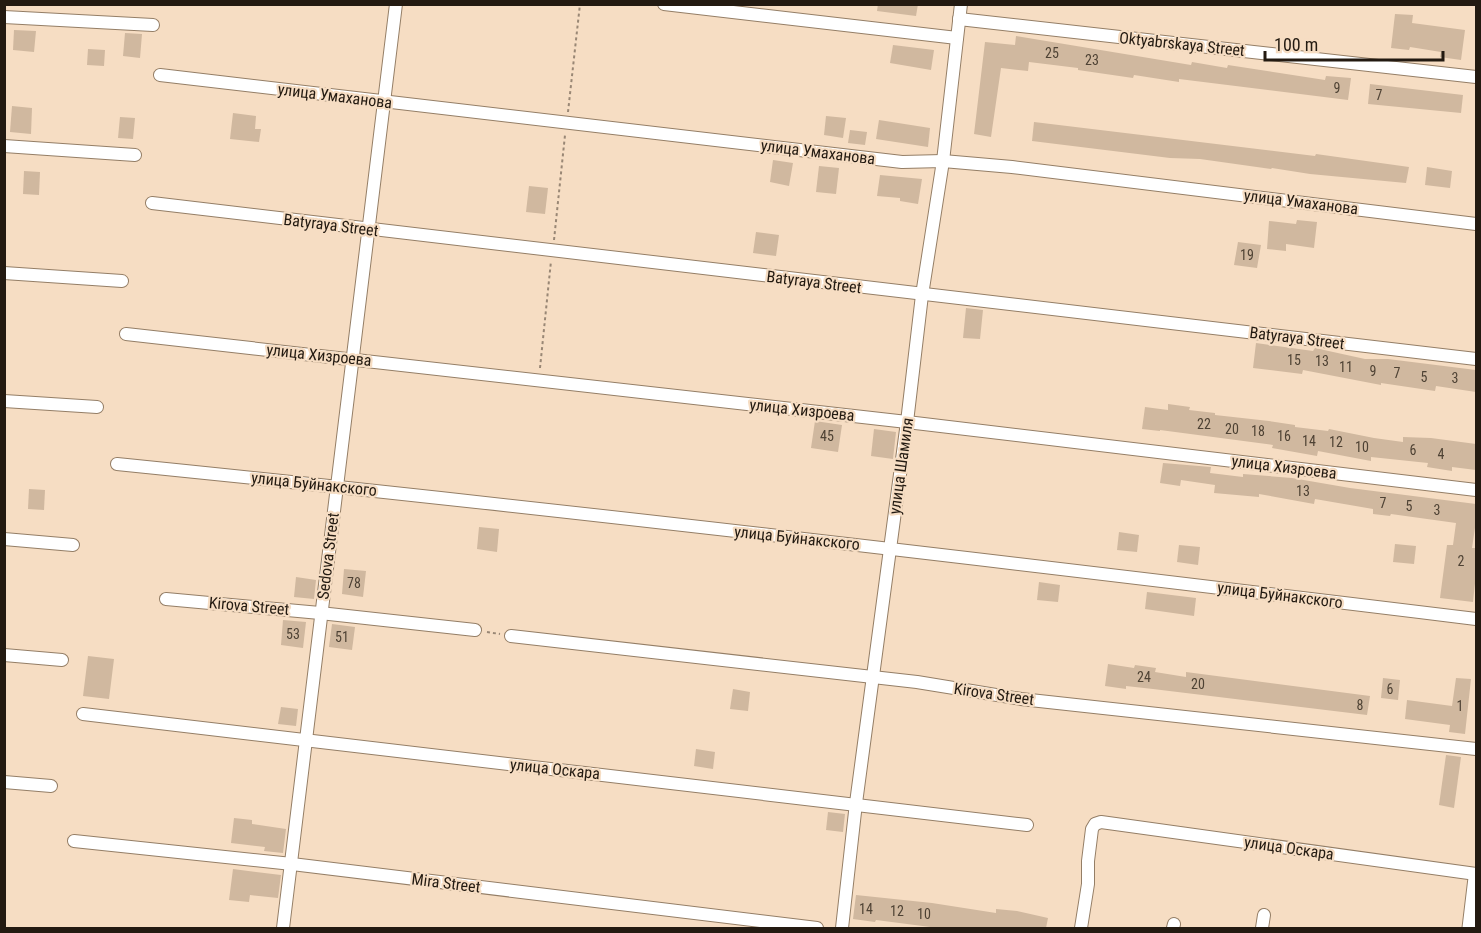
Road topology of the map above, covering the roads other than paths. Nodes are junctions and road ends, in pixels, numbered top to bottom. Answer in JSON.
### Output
{"nodes":[{"id":1,"x":396,"y":4,"type":"edge"},
{"id":2,"x":664,"y":4,"type":"edge"},
{"id":3,"x":961,"y":4,"type":"edge"},
{"id":4,"x":4,"y":17,"type":"edge"},
{"id":5,"x":959,"y":19,"type":"junction"},
{"id":6,"x":153,"y":25,"type":"dead end"},
{"id":7,"x":957,"y":38,"type":"junction"},
{"id":8,"x":160,"y":75,"type":"dead end"},
{"id":9,"x":1476,"y":77,"type":"edge"},
{"id":10,"x":383,"y":101,"type":"junction"},
{"id":11,"x":4,"y":146,"type":"edge"},
{"id":12,"x":135,"y":155,"type":"dead end"},
{"id":13,"x":943,"y":161,"type":"junction"},
{"id":14,"x":152,"y":203,"type":"dead end"},
{"id":15,"x":1476,"y":224,"type":"edge"},
{"id":16,"x":368,"y":230,"type":"junction"},
{"id":17,"x":4,"y":273,"type":"edge"},
{"id":18,"x":122,"y":281,"type":"dead end"},
{"id":19,"x":922,"y":295,"type":"junction"},
{"id":20,"x":126,"y":334,"type":"dead end"},
{"id":21,"x":352,"y":359,"type":"junction"},
{"id":22,"x":1476,"y":359,"type":"edge"},
{"id":23,"x":4,"y":401,"type":"edge"},
{"id":24,"x":97,"y":407,"type":"dead end"},
{"id":25,"x":907,"y":422,"type":"junction"},
{"id":26,"x":117,"y":464,"type":"dead end"},
{"id":27,"x":336,"y":486,"type":"junction"},
{"id":28,"x":1476,"y":490,"type":"edge"},
{"id":29,"x":4,"y":539,"type":"edge"},
{"id":30,"x":73,"y":545,"type":"dead end"},
{"id":31,"x":890,"y":548,"type":"junction"},
{"id":32,"x":166,"y":599,"type":"dead end"},
{"id":33,"x":320,"y":613,"type":"junction"},
{"id":34,"x":1476,"y":619,"type":"edge"},
{"id":35,"x":475,"y":630,"type":"road end"},
{"id":36,"x":511,"y":636,"type":"road end"},
{"id":37,"x":4,"y":654,"type":"edge"},
{"id":38,"x":62,"y":660,"type":"dead end"},
{"id":39,"x":873,"y":677,"type":"junction"},
{"id":40,"x":83,"y":714,"type":"dead end"},
{"id":41,"x":306,"y":741,"type":"junction"},
{"id":42,"x":1476,"y":749,"type":"edge"},
{"id":43,"x":4,"y":782,"type":"edge"},
{"id":44,"x":51,"y":786,"type":"dead end"},
{"id":45,"x":856,"y":803,"type":"junction"},
{"id":46,"x":1027,"y":825,"type":"dead end"},
{"id":47,"x":74,"y":841,"type":"dead end"},
{"id":48,"x":292,"y":864,"type":"junction"},
{"id":49,"x":1476,"y":874,"type":"edge"},
{"id":50,"x":1476,"y":878,"type":"edge"},
{"id":51,"x":1264,"y":915,"type":"dead end"},
{"id":52,"x":283,"y":928,"type":"edge"},
{"id":53,"x":817,"y":928,"type":"edge"},
{"id":54,"x":842,"y":928,"type":"edge"},
{"id":55,"x":1082,"y":928,"type":"edge"},
{"id":56,"x":1262,"y":928,"type":"edge"},
{"id":57,"x":1470,"y":928,"type":"edge"}],
"edges":[{"from":1,"to":10,"type":"street","name":"Sedova Street"},
{"from":2,"to":7,"type":"street"},
{"from":3,"to":5,"type":"street","name":"улица Шамиля"},
{"from":4,"to":6,"type":"street"},
{"from":5,"to":7,"type":"street","name":"улица Шамиля"},
{"from":5,"to":9,"type":"street","name":"Oktyabrskaya Street"},
{"from":7,"to":13,"type":"street","name":"улица Шамиля"},
{"from":8,"to":10,"type":"street","name":"улица Умаханова"},
{"from":10,"to":13,"type":"street","name":"улица Умаханова"},
{"from":10,"to":16,"type":"street","name":"Sedova Street"},
{"from":11,"to":12,"type":"street"},
{"from":13,"to":15,"type":"street","name":"улица Умаханова"},
{"from":13,"to":19,"type":"street","name":"улица Шамиля"},
{"from":14,"to":16,"type":"street","name":"Batyraya Street"},
{"from":16,"to":19,"type":"street","name":"Batyraya Street"},
{"from":16,"to":21,"type":"street","name":"Sedova Street"},
{"from":17,"to":18,"type":"street"},
{"from":19,"to":22,"type":"street","name":"Batyraya Street"},
{"from":19,"to":25,"type":"street","name":"улица Шамиля"},
{"from":20,"to":21,"type":"street","name":"улица Хизроева"},
{"from":21,"to":25,"type":"street","name":"улица Хизроева"},
{"from":21,"to":27,"type":"street","name":"Sedova Street"},
{"from":23,"to":24,"type":"street"},
{"from":25,"to":28,"type":"street","name":"улица Хизроева"},
{"from":25,"to":31,"type":"street","name":"улица Шамиля"},
{"from":26,"to":27,"type":"street","name":"улица Буйнакского"},
{"from":27,"to":31,"type":"street","name":"улица Буйнакского"},
{"from":27,"to":33,"type":"street","name":"Sedova Street"},
{"from":29,"to":30,"type":"street"},
{"from":31,"to":34,"type":"street","name":"улица Буйнакского"},
{"from":31,"to":39,"type":"street","name":"улица Шамиля"},
{"from":32,"to":33,"type":"street","name":"Kirova Street"},
{"from":33,"to":35,"type":"street","name":"Kirova Street"},
{"from":33,"to":41,"type":"street","name":"Sedova Street"},
{"from":36,"to":39,"type":"street","name":"Kirova Street"},
{"from":37,"to":38,"type":"street"},
{"from":39,"to":42,"type":"street","name":"Kirova Street"},
{"from":39,"to":45,"type":"street","name":"улица Шамиля"},
{"from":40,"to":41,"type":"street","name":"улица Оскара"},
{"from":41,"to":45,"type":"street","name":"улица Оскара"},
{"from":41,"to":48,"type":"street","name":"Sedova Street"},
{"from":43,"to":44,"type":"street"},
{"from":45,"to":46,"type":"street","name":"улица Оскара"},
{"from":45,"to":54,"type":"street","name":"улица Шамиля"},
{"from":47,"to":48,"type":"street","name":"Mira Street"},
{"from":48,"to":52,"type":"street","name":"Sedova Street"},
{"from":48,"to":53,"type":"street","name":"Mira Street"},
{"from":49,"to":55,"type":"street","name":"улица Оскара"},
{"from":50,"to":57,"type":"main road"},
{"from":51,"to":56,"type":"street"}]}
